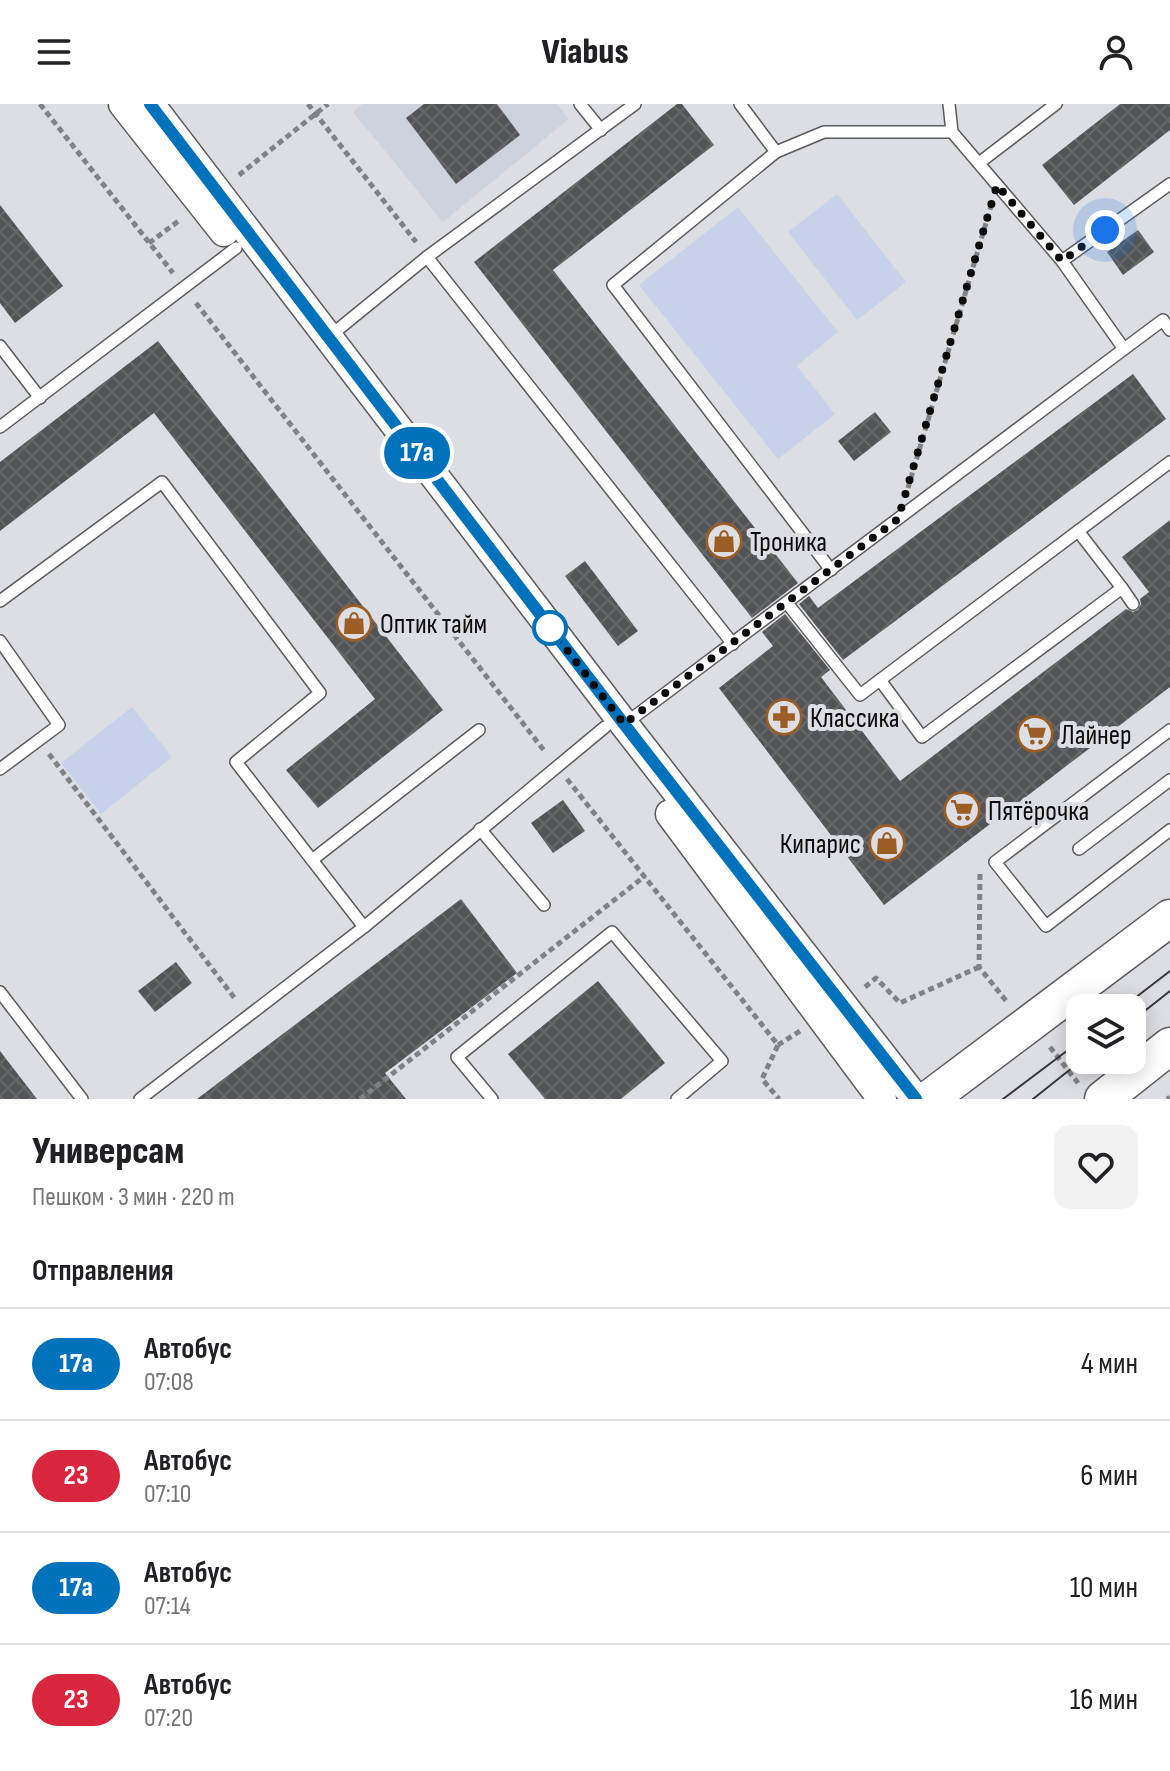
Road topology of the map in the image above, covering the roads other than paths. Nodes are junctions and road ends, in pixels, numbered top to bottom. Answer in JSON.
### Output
{"nodes":[{"id":1,"x":123,"y":104,"type":"edge"},
{"id":2,"x":150,"y":104,"type":"edge"},
{"id":3,"x":580,"y":104,"type":"edge"},
{"id":4,"x":635,"y":104,"type":"edge"},
{"id":5,"x":740,"y":104,"type":"edge"},
{"id":6,"x":949,"y":104,"type":"edge"},
{"id":7,"x":1056,"y":104,"type":"edge"},
{"id":8,"x":601,"y":130,"type":"junction"},
{"id":9,"x":952,"y":132,"type":"junction"},
{"id":10,"x":776,"y":152,"type":"junction"},
{"id":11,"x":979,"y":163,"type":"junction"},
{"id":12,"x":1170,"y":184,"type":"edge"},
{"id":13,"x":243,"y":242,"type":"junction"},
{"id":14,"x":427,"y":257,"type":"junction"},
{"id":15,"x":1062,"y":261,"type":"junction"},
{"id":16,"x":1170,"y":330,"type":"edge"},
{"id":17,"x":328,"y":338,"type":"junction"},
{"id":18,"x":0,"y":346,"type":"edge"},
{"id":19,"x":1124,"y":349,"type":"junction"},
{"id":20,"x":40,"y":398,"type":"junction"},
{"id":21,"x":0,"y":427,"type":"edge"},
{"id":22,"x":1170,"y":462,"type":"edge"},
{"id":23,"x":1078,"y":531,"type":"junction"},
{"id":24,"x":831,"y":570,"type":"junction"},
{"id":25,"x":1122,"y":588,"type":"junction"},
{"id":26,"x":0,"y":601,"type":"edge"},
{"id":27,"x":787,"y":603,"type":"junction"},
{"id":28,"x":1133,"y":604,"type":"dead end"},
{"id":29,"x":0,"y":641,"type":"edge"},
{"id":30,"x":733,"y":644,"type":"junction"},
{"id":31,"x":880,"y":680,"type":"junction"},
{"id":32,"x":614,"y":726,"type":"junction"},
{"id":33,"x":479,"y":730,"type":"dead end"},
{"id":34,"x":1170,"y":730,"type":"edge"},
{"id":35,"x":0,"y":769,"type":"edge"},
{"id":36,"x":1170,"y":780,"type":"edge"},
{"id":37,"x":480,"y":829,"type":"junction"},
{"id":38,"x":1170,"y":830,"type":"edge"},
{"id":39,"x":1079,"y":849,"type":"dead end"},
{"id":40,"x":312,"y":860,"type":"junction"},
{"id":41,"x":544,"y":905,"type":"dead end"},
{"id":42,"x":1170,"y":918,"type":"edge"},
{"id":43,"x":364,"y":927,"type":"junction"},
{"id":44,"x":0,"y":992,"type":"edge"},
{"id":45,"x":1170,"y":1046,"type":"edge"},
{"id":46,"x":82,"y":1099,"type":"edge"},
{"id":47,"x":140,"y":1099,"type":"edge"},
{"id":48,"x":492,"y":1099,"type":"edge"},
{"id":49,"x":677,"y":1099,"type":"edge"},
{"id":50,"x":882,"y":1099,"type":"edge"},
{"id":51,"x":916,"y":1099,"type":"edge"},
{"id":52,"x":929,"y":1099,"type":"edge"},
{"id":53,"x":1103,"y":1099,"type":"edge"}],
"edges":[{"from":1,"to":13,"type":"street"},
{"from":2,"to":13,"type":"street"},
{"from":3,"to":8,"type":"lane"},
{"from":4,"to":8,"type":"lane"},
{"from":5,"to":10,"type":"lane"},
{"from":6,"to":9,"type":"lane"},
{"from":7,"to":11,"type":"lane"},
{"from":8,"to":14,"type":"lane"},
{"from":9,"to":10,"type":"lane"},
{"from":9,"to":11,"type":"lane"},
{"from":10,"to":24,"type":"lane"},
{"from":11,"to":15,"type":"lane"},
{"from":12,"to":15,"type":"lane"},
{"from":13,"to":17,"type":"street"},
{"from":13,"to":20,"type":"lane"},
{"from":13,"to":32,"type":"street"},
{"from":14,"to":17,"type":"lane"},
{"from":14,"to":30,"type":"lane"},
{"from":15,"to":19,"type":"lane"},
{"from":16,"to":19,"type":"lane"},
{"from":17,"to":32,"type":"street"},
{"from":18,"to":20,"type":"lane"},
{"from":19,"to":24,"type":"lane"},
{"from":20,"to":21,"type":"lane"},
{"from":22,"to":23,"type":"lane"},
{"from":23,"to":25,"type":"lane"},
{"from":23,"to":31,"type":"lane"},
{"from":24,"to":27,"type":"lane"},
{"from":25,"to":28,"type":"lane"},
{"from":25,"to":31,"type":"lane"},
{"from":26,"to":40,"type":"lane"},
{"from":27,"to":30,"type":"lane"},
{"from":27,"to":31,"type":"lane"},
{"from":29,"to":35,"type":"lane"},
{"from":30,"to":32,"type":"lane"},
{"from":32,"to":37,"type":"lane"},
{"from":32,"to":50,"type":"street"},
{"from":32,"to":51,"type":"street"},
{"from":33,"to":40,"type":"lane"},
{"from":34,"to":38,"type":"lane"},
{"from":36,"to":39,"type":"lane"},
{"from":37,"to":41,"type":"lane"},
{"from":37,"to":43,"type":"lane"},
{"from":40,"to":43,"type":"lane"},
{"from":42,"to":52,"type":"main road"},
{"from":43,"to":47,"type":"lane"},
{"from":44,"to":46,"type":"lane"},
{"from":45,"to":53,"type":"main road"},
{"from":48,"to":49,"type":"lane"}]}
